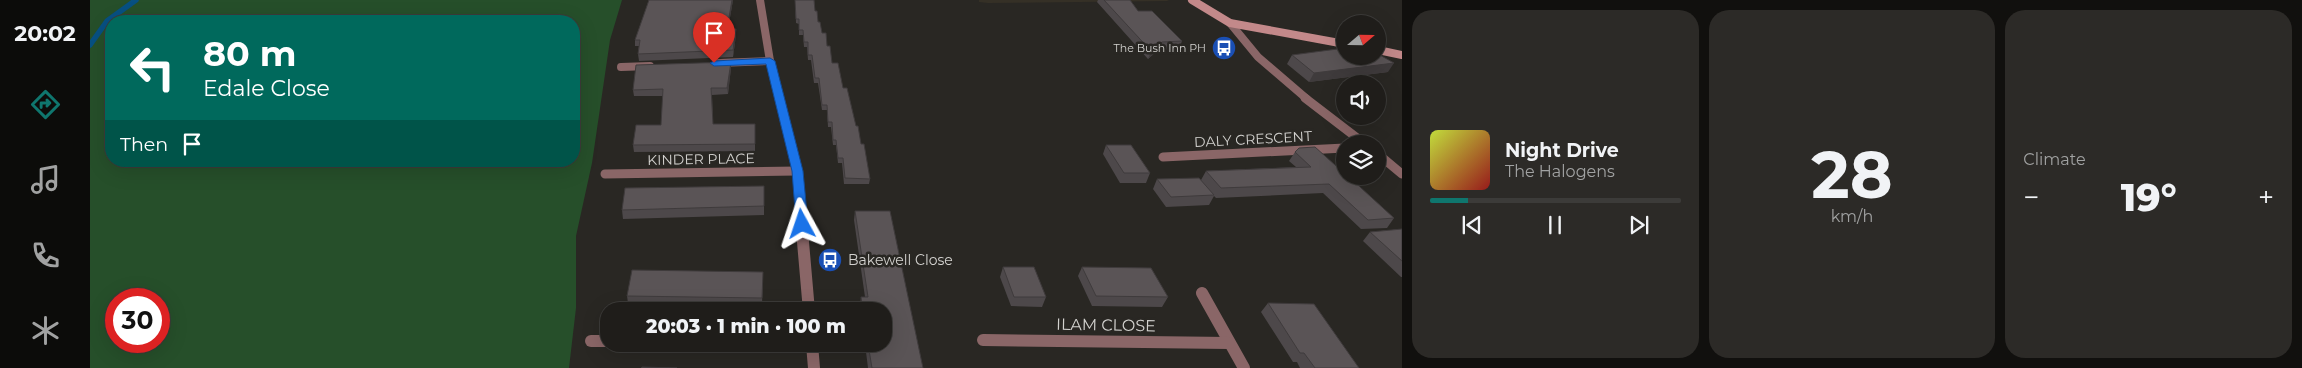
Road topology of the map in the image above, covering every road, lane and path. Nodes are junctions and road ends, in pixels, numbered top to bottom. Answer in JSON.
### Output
{"nodes":[{"id":1,"x":760,"y":0,"type":"edge"},
{"id":2,"x":1192,"y":0,"type":"edge"},
{"id":3,"x":1230,"y":24,"type":"junction"},
{"id":4,"x":1336,"y":42,"type":"edge"},
{"id":5,"x":1386,"y":52,"type":"edge"},
{"id":6,"x":1402,"y":55,"type":"edge"},
{"id":7,"x":770,"y":61,"type":"junction"},
{"id":8,"x":710,"y":63,"type":"edge"},
{"id":9,"x":661,"y":65,"type":"edge"},
{"id":10,"x":621,"y":67,"type":"dead end"},
{"id":11,"x":1355,"y":135,"type":"edge"},
{"id":12,"x":1336,"y":148,"type":"edge"},
{"id":13,"x":1162,"y":157,"type":"dead end"},
{"id":14,"x":1386,"y":161,"type":"edge"},
{"id":15,"x":797,"y":171,"type":"junction"},
{"id":16,"x":606,"y":174,"type":"dead end"},
{"id":17,"x":1402,"y":174,"type":"edge"},
{"id":18,"x":1202,"y":293,"type":"dead end"},
{"id":19,"x":808,"y":302,"type":"edge"},
{"id":20,"x":983,"y":340,"type":"dead end"},
{"id":21,"x":591,"y":341,"type":"dead end"},
{"id":22,"x":600,"y":341,"type":"edge"},
{"id":23,"x":1229,"y":343,"type":"junction"},
{"id":24,"x":813,"y":352,"type":"edge"},
{"id":25,"x":814,"y":368,"type":"edge"},
{"id":26,"x":1244,"y":368,"type":"edge"}],
"edges":[{"from":1,"to":7,"type":"street"},
{"from":2,"to":3,"type":"main road"},
{"from":3,"to":4,"type":"main road"},
{"from":3,"to":11,"type":"street"},
{"from":5,"to":6,"type":"main road"},
{"from":7,"to":8,"type":"street"},
{"from":7,"to":15,"type":"street"},
{"from":9,"to":10,"type":"street"},
{"from":12,"to":13,"type":"street","name":"DALY CRESCENT"},
{"from":14,"to":17,"type":"street"},
{"from":15,"to":16,"type":"street","name":"KINDER PLACE"},
{"from":15,"to":19,"type":"street"},
{"from":18,"to":23,"type":"street"},
{"from":20,"to":23,"type":"street","name":"ILAM CLOSE"},
{"from":21,"to":22,"type":"street"},
{"from":23,"to":26,"type":"street"},
{"from":24,"to":25,"type":"street"}]}
